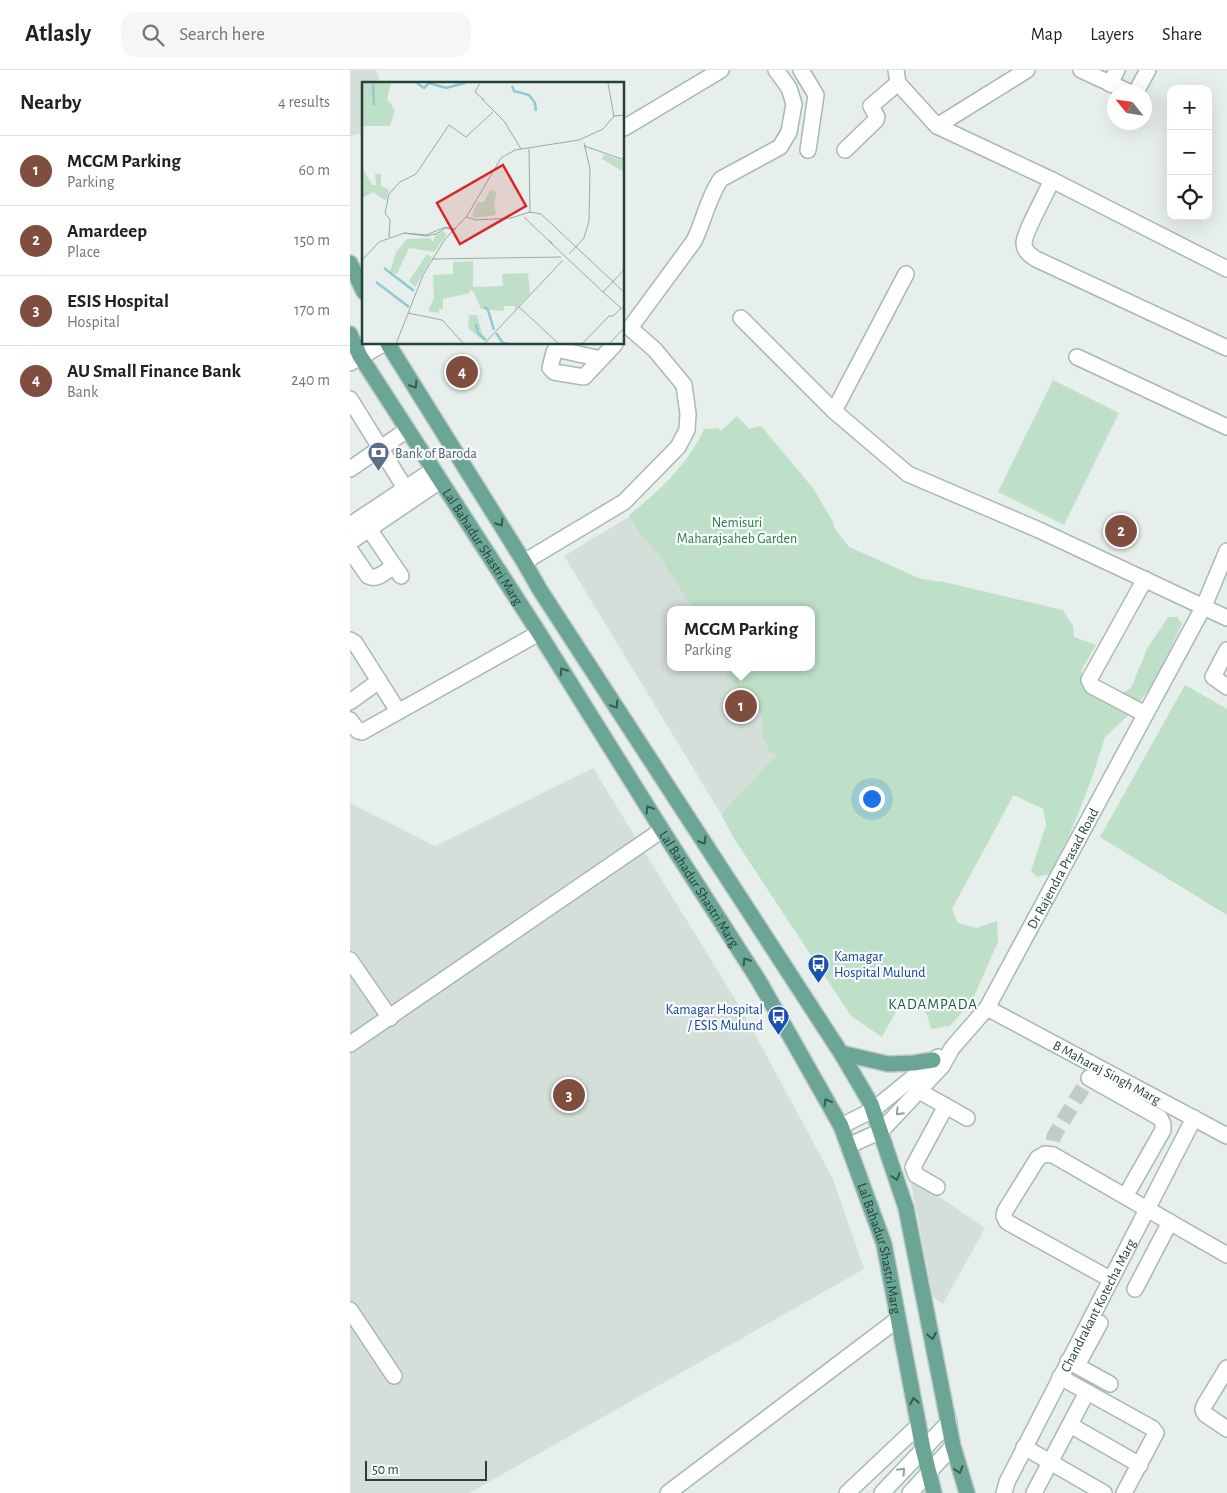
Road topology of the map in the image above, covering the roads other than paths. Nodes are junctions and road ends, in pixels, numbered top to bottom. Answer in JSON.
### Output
{"nodes":[{"id":1,"x":721,"y":70,"type":"edge"},
{"id":2,"x":776,"y":70,"type":"edge"},
{"id":3,"x":801,"y":70,"type":"edge"},
{"id":4,"x":1027,"y":70,"type":"edge"},
{"id":5,"x":1081,"y":70,"type":"edge"},
{"id":6,"x":1117,"y":70,"type":"edge"},
{"id":7,"x":1148,"y":70,"type":"edge"},
{"id":8,"x":897,"y":76,"type":"edge"},
{"id":9,"x":1110,"y":84,"type":"joint"},
{"id":10,"x":1140,"y":85,"type":"edge"},
{"id":11,"x":937,"y":126,"type":"junction"},
{"id":12,"x":625,"y":127,"type":"edge"},
{"id":13,"x":808,"y":150,"type":"dead end"},
{"id":14,"x":845,"y":150,"type":"dead end"},
{"id":15,"x":1052,"y":180,"type":"junction"},
{"id":16,"x":350,"y":263,"type":"edge"},
{"id":17,"x":1227,"y":269,"type":"edge"},
{"id":18,"x":906,"y":274,"type":"dead end"},
{"id":19,"x":362,"y":288,"type":"edge"},
{"id":20,"x":741,"y":318,"type":"dead end"},
{"id":21,"x":627,"y":331,"type":"edge"},
{"id":22,"x":378,"y":345,"type":"edge"},
{"id":23,"x":389,"y":345,"type":"edge"},
{"id":24,"x":614,"y":345,"type":"edge"},
{"id":25,"x":1227,"y":348,"type":"edge"},
{"id":26,"x":354,"y":350,"type":"edge"},
{"id":27,"x":1077,"y":356,"type":"dead end"},
{"id":28,"x":601,"y":359,"type":"dead end"},
{"id":29,"x":350,"y":399,"type":"edge"},
{"id":30,"x":834,"y":411,"type":"junction"},
{"id":31,"x":1227,"y":427,"type":"edge"},
{"id":32,"x":407,"y":430,"type":"junction"},
{"id":33,"x":380,"y":448,"type":"junction"},
{"id":34,"x":350,"y":469,"type":"edge"},
{"id":35,"x":436,"y":475,"type":"junction"},
{"id":36,"x":405,"y":488,"type":"junction"},
{"id":37,"x":350,"y":525,"type":"edge"},
{"id":38,"x":369,"y":530,"type":"junction"},
{"id":39,"x":350,"y":542,"type":"edge"},
{"id":40,"x":350,"y":550,"type":"edge"},
{"id":41,"x":1227,"y":551,"type":"edge"},
{"id":42,"x":524,"y":562,"type":"junction"},
{"id":43,"x":1145,"y":579,"type":"junction"},
{"id":44,"x":1204,"y":606,"type":"junction"},
{"id":45,"x":1227,"y":618,"type":"edge"},
{"id":46,"x":539,"y":633,"type":"junction"},
{"id":47,"x":350,"y":640,"type":"edge"},
{"id":48,"x":1227,"y":650,"type":"edge"},
{"id":49,"x":379,"y":681,"type":"junction"},
{"id":50,"x":1227,"y":687,"type":"edge"},
{"id":51,"x":350,"y":702,"type":"edge"},
{"id":52,"x":398,"y":711,"type":"junction"},
{"id":53,"x":1145,"y":714,"type":"junction"},
{"id":54,"x":350,"y":720,"type":"edge"},
{"id":55,"x":662,"y":830,"type":"junction"},
{"id":56,"x":350,"y":960,"type":"edge"},
{"id":57,"x":987,"y":1008,"type":"junction"},
{"id":58,"x":390,"y":1018,"type":"junction"},
{"id":59,"x":350,"y":1044,"type":"edge"},
{"id":60,"x":952,"y":1048,"type":"junction"},
{"id":61,"x":841,"y":1053,"type":"junction"},
{"id":62,"x":933,"y":1060,"type":"junction"},
{"id":63,"x":1091,"y":1075,"type":"junction"},
{"id":64,"x":919,"y":1090,"type":"junction"},
{"id":65,"x":946,"y":1106,"type":"junction"},
{"id":66,"x":873,"y":1110,"type":"junction"},
{"id":67,"x":967,"y":1118,"type":"dead end"},
{"id":68,"x":1194,"y":1118,"type":"junction"},
{"id":69,"x":841,"y":1126,"type":"junction"},
{"id":70,"x":881,"y":1131,"type":"junction"},
{"id":71,"x":1227,"y":1136,"type":"edge"},
{"id":72,"x":1053,"y":1141,"type":"dead end"},
{"id":73,"x":848,"y":1146,"type":"junction"},
{"id":74,"x":937,"y":1187,"type":"dead end"},
{"id":75,"x":1130,"y":1188,"type":"junction"},
{"id":76,"x":1149,"y":1204,"type":"junction"},
{"id":77,"x":1170,"y":1222,"type":"junction"},
{"id":78,"x":1227,"y":1255,"type":"edge"},
{"id":79,"x":1110,"y":1279,"type":"junction"},
{"id":80,"x":1135,"y":1290,"type":"dead end"},
{"id":81,"x":350,"y":1310,"type":"edge"},
{"id":82,"x":898,"y":1319,"type":"junction"},
{"id":83,"x":1072,"y":1364,"type":"junction"},
{"id":84,"x":1227,"y":1368,"type":"edge"},
{"id":85,"x":394,"y":1376,"type":"dead end"},
{"id":86,"x":1060,"y":1377,"type":"junction"},
{"id":87,"x":1110,"y":1384,"type":"dead end"},
{"id":88,"x":1087,"y":1392,"type":"junction"},
{"id":89,"x":949,"y":1422,"type":"junction"},
{"id":90,"x":1070,"y":1425,"type":"junction"},
{"id":91,"x":918,"y":1426,"type":"junction"},
{"id":92,"x":1227,"y":1429,"type":"edge"},
{"id":93,"x":953,"y":1446,"type":"junction"},
{"id":94,"x":923,"y":1449,"type":"junction"},
{"id":95,"x":1022,"y":1451,"type":"junction"},
{"id":96,"x":1140,"y":1465,"type":"junction"},
{"id":97,"x":1048,"y":1466,"type":"junction"},
{"id":98,"x":928,"y":1472,"type":"junction"},
{"id":99,"x":668,"y":1493,"type":"edge"},
{"id":100,"x":847,"y":1493,"type":"edge"},
{"id":101,"x":882,"y":1493,"type":"edge"},
{"id":102,"x":910,"y":1493,"type":"edge"},
{"id":103,"x":934,"y":1493,"type":"edge"},
{"id":104,"x":967,"y":1493,"type":"edge"},
{"id":105,"x":1004,"y":1493,"type":"edge"},
{"id":106,"x":1034,"y":1493,"type":"edge"},
{"id":107,"x":1086,"y":1493,"type":"edge"},
{"id":108,"x":1104,"y":1493,"type":"edge"},
{"id":109,"x":1124,"y":1493,"type":"edge"}],
"edges":[{"from":1,"to":12,"type":"street"},
{"from":2,"to":21,"type":"street"},
{"from":3,"to":13,"type":"street"},
{"from":4,"to":11,"type":"street"},
{"from":5,"to":9,"type":"street"},
{"from":6,"to":9,"type":"street"},
{"from":7,"to":10,"type":"street"},
{"from":8,"to":11,"type":"street"},
{"from":8,"to":14,"type":"street"},
{"from":11,"to":15,"type":"street"},
{"from":15,"to":17,"type":"street"},
{"from":15,"to":25,"type":"street"},
{"from":16,"to":19,"type":"main road"},
{"from":18,"to":30,"type":"street"},
{"from":20,"to":30,"type":"street"},
{"from":21,"to":42,"type":"street"},
{"from":22,"to":26,"type":"street"},
{"from":23,"to":42,"type":"main road","name":"Lal Bahadur Shastri Marg","one_way":true},
{"from":24,"to":28,"type":"street"},
{"from":26,"to":32,"type":"main road","name":"Lal Bahadur Shastri Marg"},
{"from":27,"to":31,"type":"street"},
{"from":29,"to":33,"type":"street"},
{"from":30,"to":43,"type":"street"},
{"from":32,"to":33,"type":"street"},
{"from":32,"to":35,"type":"main road","name":"Lal Bahadur Shastri Marg"},
{"from":33,"to":34,"type":"street"},
{"from":33,"to":36,"type":"street"},
{"from":35,"to":36,"type":"street"},
{"from":35,"to":38,"type":"street"},
{"from":35,"to":46,"type":"main road","name":"Lal Bahadur Shastri Marg"},
{"from":36,"to":37,"type":"street"},
{"from":38,"to":39,"type":"street"},
{"from":38,"to":40,"type":"street"},
{"from":41,"to":44,"type":"street","name":"Dr Rajendra Prasad Road"},
{"from":42,"to":61,"type":"main road","name":"Lal Bahadur Shastri Marg","one_way":true},
{"from":43,"to":44,"type":"street"},
{"from":43,"to":53,"type":"street"},
{"from":44,"to":45,"type":"street"},
{"from":44,"to":53,"type":"street","name":"Dr Rajendra Prasad Road"},
{"from":46,"to":52,"type":"street"},
{"from":55,"to":46,"type":"main road","name":"Lal Bahadur Shastri Marg","one_way":true},
{"from":47,"to":49,"type":"street"},
{"from":48,"to":50,"type":"street"},
{"from":49,"to":51,"type":"street"},
{"from":49,"to":52,"type":"street"},
{"from":52,"to":54,"type":"street"},
{"from":53,"to":57,"type":"street","name":"Dr Rajendra Prasad Road"},
{"from":55,"to":58,"type":"street"},
{"from":69,"to":55,"type":"main road","name":"Lal Bahadur Shastri Marg","one_way":true},
{"from":56,"to":58,"type":"street"},
{"from":57,"to":60,"type":"street","name":"Dr Rajendra Prasad Road"},
{"from":57,"to":63,"type":"street","name":"B Maharaj Singh Marg"},
{"from":58,"to":59,"type":"street"},
{"from":60,"to":62,"type":"street"},
{"from":60,"to":64,"type":"street","name":"Dr Rajendra Prasad Road"},
{"from":61,"to":62,"type":"main road"},
{"from":61,"to":66,"type":"main road","name":"Lal Bahadur Shastri Marg"},
{"from":62,"to":66,"type":"street"},
{"from":63,"to":68,"type":"street","name":"B Maharaj Singh Marg"},
{"from":63,"to":75,"type":"street"},
{"from":64,"to":65,"type":"street"},
{"from":64,"to":70,"type":"street","name":"Dr Rajendra Prasad Road","one_way":true},
{"from":65,"to":67,"type":"street"},
{"from":65,"to":74,"type":"street"},
{"from":66,"to":69,"type":"street"},
{"from":66,"to":70,"type":"main road","name":"Lal Bahadur Shastri Marg"},
{"from":68,"to":71,"type":"street","name":"B Maharaj Singh Marg"},
{"from":68,"to":76,"type":"street","name":"Chandrakant Kotecha Marg"},
{"from":69,"to":73,"type":"main road","name":"Lal Bahadur Shastri Marg"},
{"from":70,"to":73,"type":"street","name":"Dr Rajendra Prasad Road"},
{"from":70,"to":89,"type":"main road","name":"Lal Bahadur Shastri Marg","one_way":true},
{"from":72,"to":75,"type":"street"},
{"from":73,"to":82,"type":"main road","name":"Lal Bahadur Shastri Marg"},
{"from":75,"to":76,"type":"street"},
{"from":76,"to":77,"type":"street"},
{"from":76,"to":79,"type":"street","name":"Chandrakant Kotecha Marg"},
{"from":76,"to":79,"type":"street"},
{"from":77,"to":78,"type":"street"},
{"from":77,"to":80,"type":"street"},
{"from":79,"to":83,"type":"street","name":"Chandrakant Kotecha Marg"},
{"from":81,"to":85,"type":"street"},
{"from":91,"to":82,"type":"main road","name":"Lal Bahadur Shastri Marg","one_way":true},
{"from":82,"to":99,"type":"street"},
{"from":83,"to":86,"type":"street","name":"Chandrakant Kotecha Marg"},
{"from":83,"to":87,"type":"street"},
{"from":84,"to":92,"type":"street"},
{"from":86,"to":88,"type":"street"},
{"from":86,"to":95,"type":"street","name":"Chandrakant Kotecha Marg"},
{"from":88,"to":90,"type":"street"},
{"from":88,"to":96,"type":"street"},
{"from":89,"to":93,"type":"main road","name":"Lal Bahadur Shastri Marg"},
{"from":89,"to":94,"type":"street"},
{"from":90,"to":96,"type":"street"},
{"from":90,"to":97,"type":"street"},
{"from":91,"to":94,"type":"main road","name":"Lal Bahadur Shastri Marg"},
{"from":91,"to":100,"type":"street"},
{"from":93,"to":98,"type":"street"},
{"from":93,"to":104,"type":"main road","name":"Lal Bahadur Shastri Marg","one_way":true},
{"from":94,"to":98,"type":"main road","name":"Lal Bahadur Shastri Marg"},
{"from":101,"to":94,"type":"street","one_way":true},
{"from":95,"to":97,"type":"street"},
{"from":95,"to":105,"type":"street","name":"Chandrakant Kotecha Marg"},
{"from":96,"to":109,"type":"street"},
{"from":97,"to":106,"type":"street"},
{"from":97,"to":107,"type":"street"},
{"from":97,"to":108,"type":"street"},
{"from":98,"to":102,"type":"street"},
{"from":98,"to":103,"type":"main road","name":"Lal Bahadur Shastri Marg"}]}
